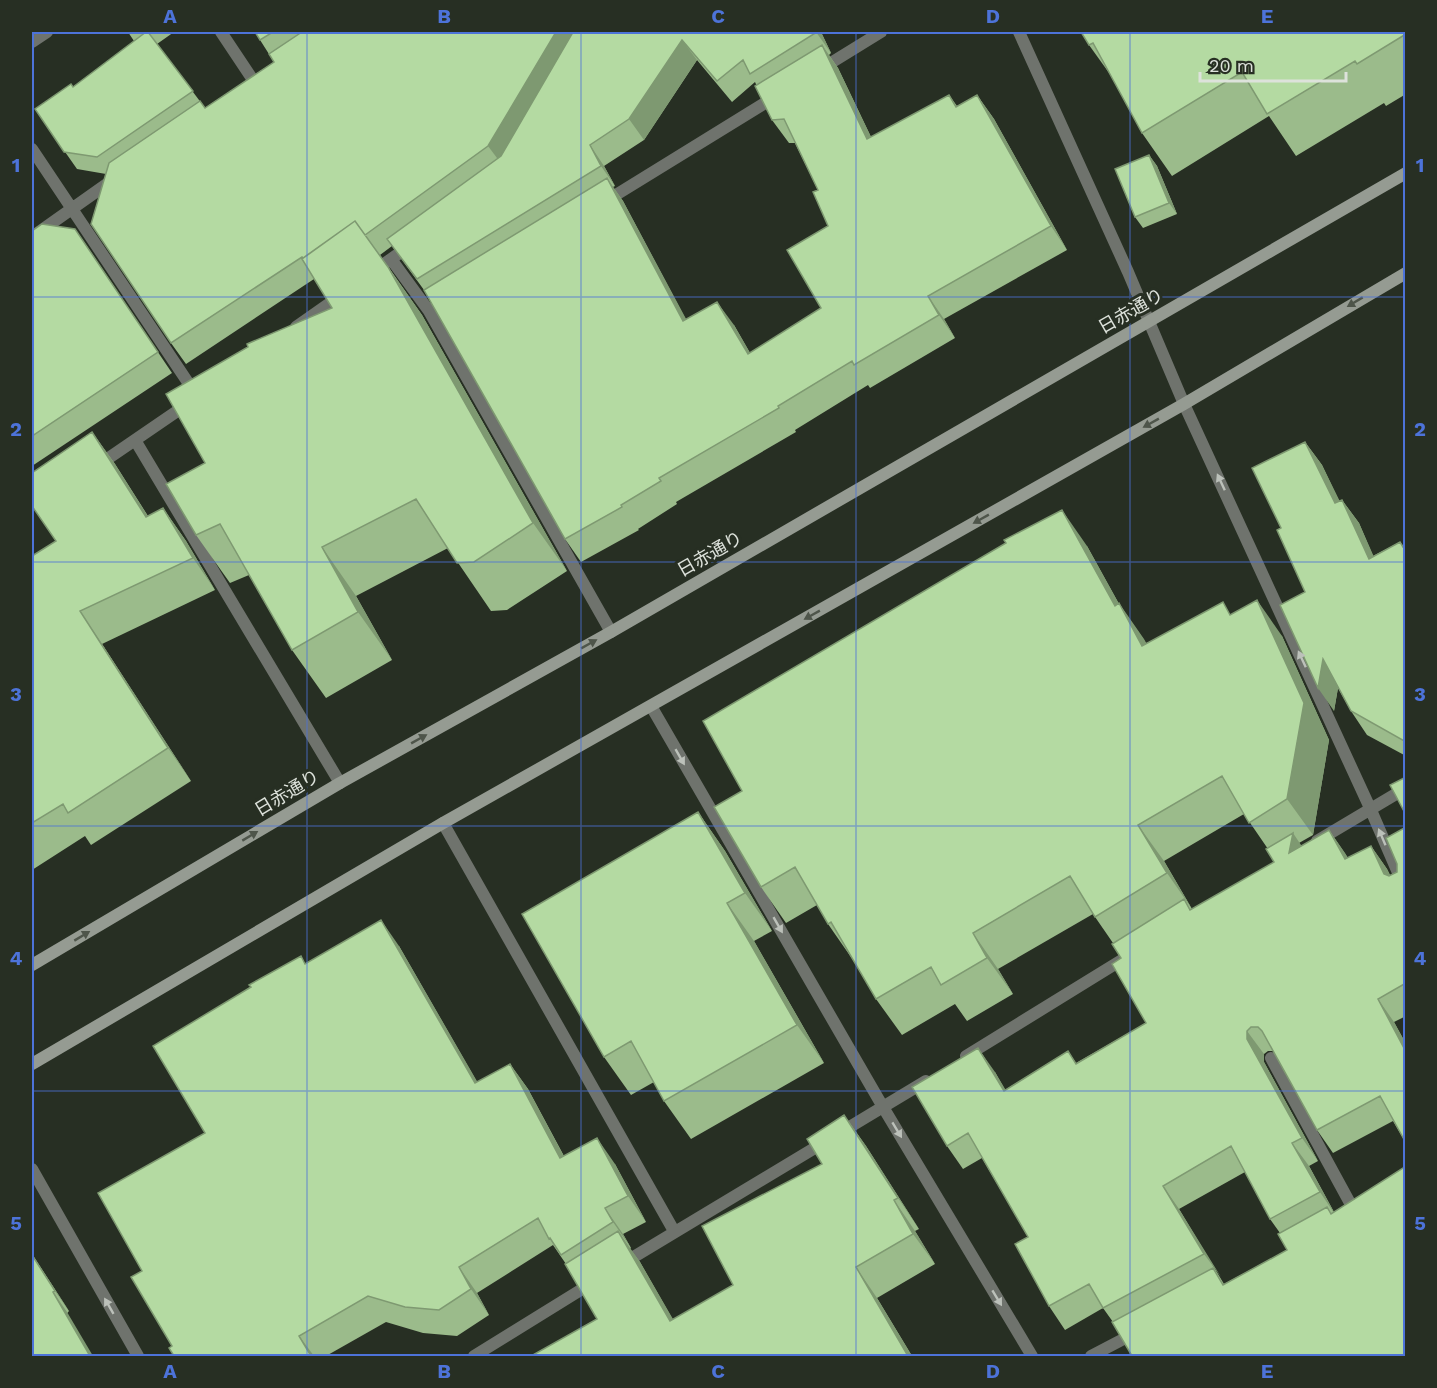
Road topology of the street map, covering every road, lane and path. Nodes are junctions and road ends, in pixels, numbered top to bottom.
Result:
1 (47, 32) edge
2 (221, 32) edge
3 (881, 32) edge
4 (1019, 32) edge
5 (32, 42) edge
6 (810, 75) edge
7 (255, 83) edge
8 (790, 87) edge
9 (32, 149) edge
10 (129, 169) edge
11 (1406, 173) edge
12 (600, 205) edge
13 (71, 208) junction
14 (32, 237) edge
15 (418, 239) edge
16 (391, 259) junction
17 (1406, 273) edge
18 (459, 292) edge
19 (429, 311) junction
20 (1149, 321) junction
21 (285, 335) edge
22 (1184, 404) junction
23 (135, 440) junction
24 (88, 472) edge
25 (611, 632) junction
26 (651, 706) junction
27 (340, 783) junction
28 (1406, 788) edge
29 (1370, 808) junction
30 (443, 824) junction
31 (1309, 846) edge
32 (1406, 891) edge
33 (1137, 951) edge
34 (32, 965) edge
35 (1271, 1058) edge
36 (954, 1063) edge
37 (32, 1064) edge
38 (933, 1076) edge
39 (883, 1107) junction
40 (32, 1169) edge
41 (1347, 1219) edge
42 (674, 1231) junction
43 (1142, 1329) edge
44 (488, 1353) edge
45 (138, 1356) edge
46 (474, 1356) edge
47 (1032, 1356) edge
48 (1091, 1356) edge

1 - 5 street
2 - 7 street
3 - 6 street
4 - 20 street
8 - 12 street
9 - 13 street
10 - 13 street
11 - 20 main road, 日赤通り
13 - 14 street
13 - 23 street
15 - 16 street
16 - 19 street
16 - 21 street
17 -> 22 main road
18 - 19 street
19 - 25 street
20 - 22 street
20 - 25 main road, 日赤通り
22 -> 26 main road
29 -> 22 street
23 - 24 street
23 - 27 street
27 -> 25 main road, 日赤通り
26 - 30 main road
26 -> 39 street
34 -> 27 main road, 日赤通り
28 - 29 street
29 - 31 street
32 -> 29 street
30 - 37 main road
30 - 42 street
33 - 36 street
35 - 41 street
38 - 39 street
39 - 42 street
39 -> 47 street
45 -> 40 street
42 - 44 street
43 - 48 street
44 - 46 street

